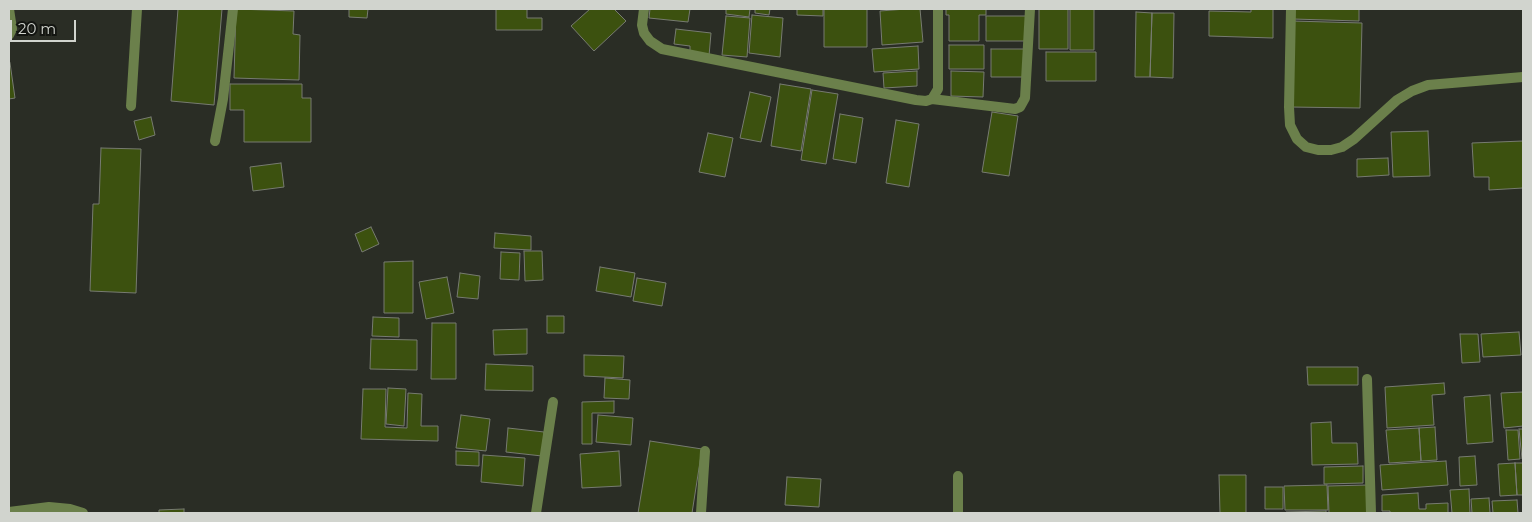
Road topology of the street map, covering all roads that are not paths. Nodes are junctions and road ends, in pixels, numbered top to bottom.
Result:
1 (9, 9) edge
2 (137, 9) edge
3 (233, 9) edge
4 (644, 9) edge
5 (938, 9) edge
6 (1030, 9) edge
7 (1291, 9) edge
8 (9, 35) edge
9 (1523, 77) edge
10 (932, 99) junction
11 (131, 106) dead end
12 (215, 141) dead end
13 (1367, 379) dead end
14 (553, 402) dead end
15 (705, 451) dead end
16 (958, 476) dead end
17 (9, 512) edge
18 (83, 513) edge
19 (536, 513) edge
20 (702, 513) edge
21 (958, 513) edge
22 (1371, 513) edge

1 - 8 street
2 - 11 street
3 - 12 street
4 - 10 street
5 - 10 street
6 - 10 street
7 - 9 street
13 - 22 street
14 - 19 street
15 - 20 street
16 - 21 street
17 - 18 street

